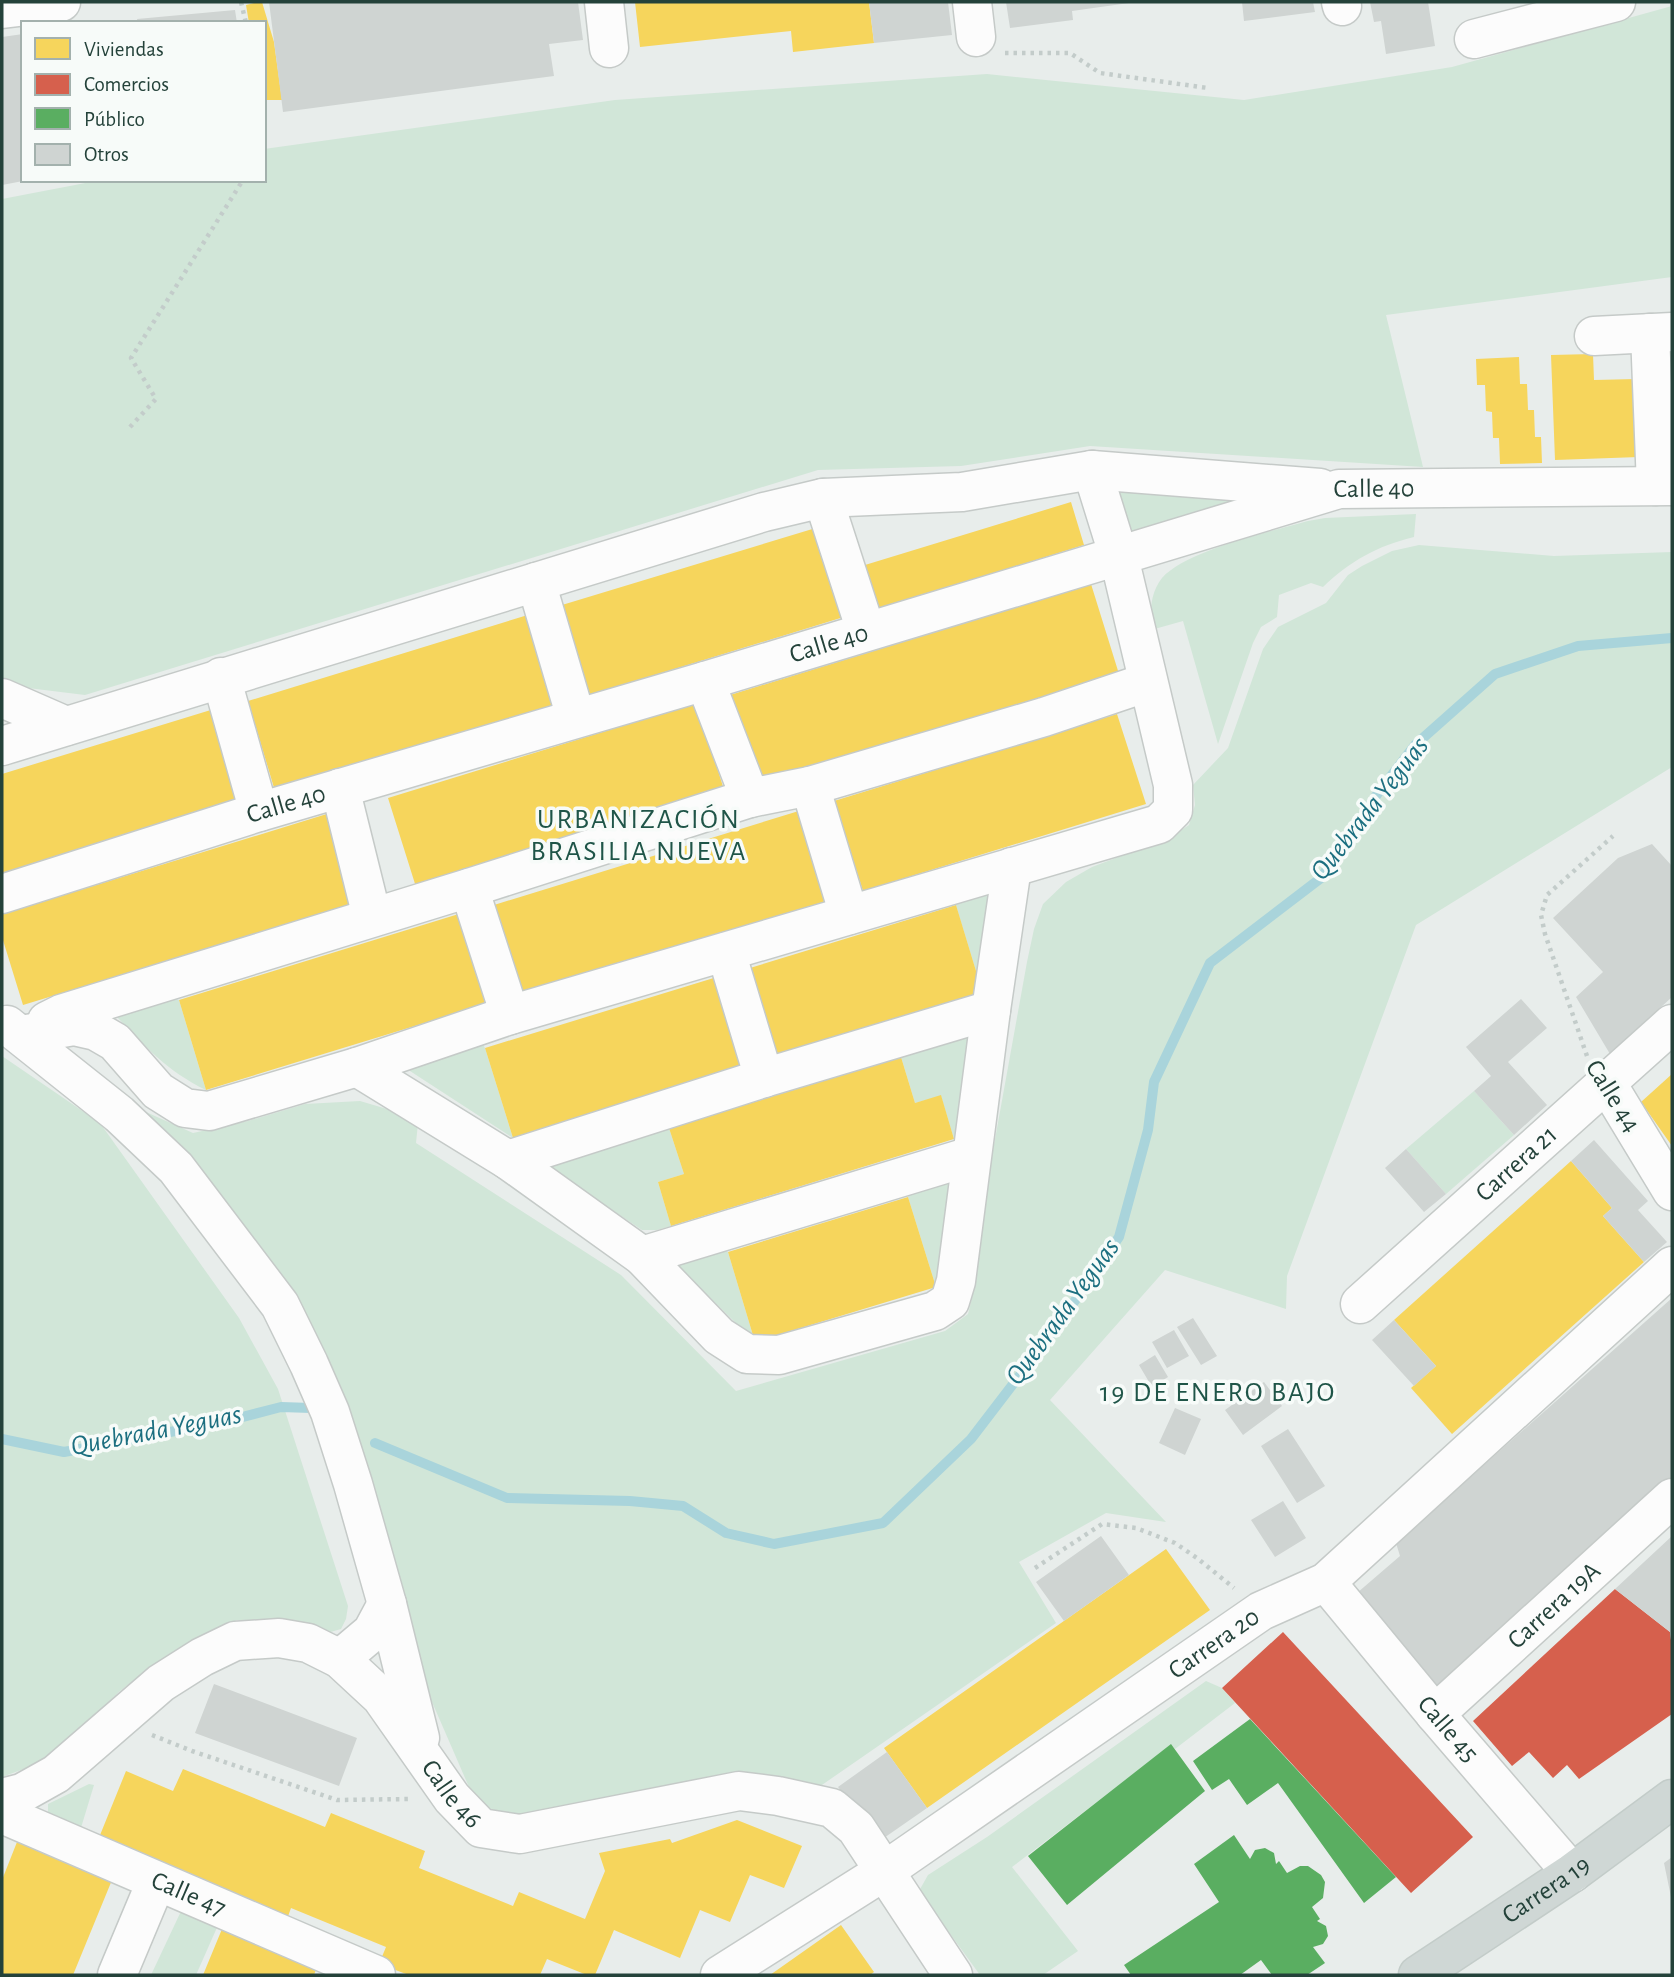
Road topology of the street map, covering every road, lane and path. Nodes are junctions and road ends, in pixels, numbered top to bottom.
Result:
1 (61, 2) edge
2 (242, 2) edge
3 (604, 2) edge
4 (1615, 2) edge
5 (2, 9) edge
6 (974, 19) edge
7 (246, 21) edge
8 (1474, 39) dead end
9 (609, 48) dead end
10 (1208, 88) dead end
11 (242, 182) edge
12 (1661, 332) edge
13 (1594, 336) dead end
14 (131, 427) dead end
15 (1092, 470) junction
16 (1664, 486) edge
17 (1339, 489) junction
18 (823, 498) junction
19 (1118, 557) junction
20 (536, 582) junction
21 (866, 631) junction
22 (221, 677) junction
23 (705, 681) junction
24 (1148, 682) junction
25 (2, 698) edge
26 (576, 718) junction
27 (66, 726) junction
28 (2, 746) edge
29 (810, 786) junction
30 (340, 788) junction
31 (750, 798) junction
32 (260, 812) junction
33 (1613, 836) dead end
34 (1012, 867) junction
35 (469, 888) junction
36 (2, 894) edge
37 (849, 915) junction
38 (372, 916) junction
39 (726, 952) junction
40 (990, 1010) junction
41 (510, 1015) junction
42 (1672, 1024) edge
43 (11, 1026) edge
44 (357, 1067) junction
45 (764, 1078) junction
46 (1606, 1082) junction
47 (971, 1156) junction
48 (509, 1160) junction
49 (1672, 1191) edge
50 (642, 1256) junction
51 (1672, 1266) edge
52 (1360, 1304) dead end
53 (1672, 1498) edge
54 (1035, 1568) dead end
55 (1326, 1582) junction
56 (387, 1604) junction
57 (1261, 1611) junction
58 (340, 1659) junction
59 (1435, 1714) junction
60 (119, 1721) junction
61 (427, 1763) junction
62 (2, 1798) edge
63 (452, 1798) junction
64 (1672, 1800) edge
65 (2, 1814) edge
66 (883, 1872) junction
67 (1572, 1872) junction
68 (156, 1882) junction
69 (117, 1975) edge
70 (376, 1975) edge
71 (720, 1975) edge
72 (953, 1975) edge
73 (1418, 1975) edge

1 - 5 street
2 - 7 path
3 - 9 street
4 - 8 street
6 - 10 path
11 - 14 path
12 - 13 street
12 - 16 street
15 - 17 street
15 - 18 street
15 - 19 street
16 - 17 street, Calle 40
17 - 19 street, Calle 40
18 - 20 street
18 - 21 street
19 - 21 street, Calle 40
19 - 24 street
20 - 22 street
20 - 26 street
21 - 23 street, Calle 40
22 - 27 street
22 - 32 street
23 - 26 street, Calle 40
23 - 31 street
24 - 29 street
24 - 34 street
25 - 27 street
26 - 30 street, Calle 40
27 - 28 street
29 - 31 street
29 - 37 street
30 - 32 street, Calle 40
30 - 38 street
31 - 35 street
32 - 36 street, Calle 40
33 - 46 path, Calle 44
34 - 37 street
34 - 40 street
35 - 38 street
35 - 41 street
37 - 39 street
38 - 43 street
39 - 41 street
39 - 45 street
40 - 45 street
40 - 47 street
41 - 44 street
42 - 46 street, Carrera 21
43 - 44 street
43 - 56 street
44 - 48 street
45 - 48 street
46 - 49 street, Calle 44
46 - 52 street, Carrera 21
47 - 50 street
47 - 50 street
48 - 50 street
51 - 55 street, Carrera 20
53 - 59 street, Carrera 19A
54 - 57 path
55 - 57 street, Carrera 20
55 - 59 street, Calle 45
56 - 58 street
56 - 61 street
57 - 66 street, Carrera 20
58 - 60 street, Calle 46
58 - 61 street, Calle 46
59 - 67 street, Calle 45
60 - 62 street, Calle 46
60 - 63 path
61 - 63 street, Calle 46
63 - 66 street, Calle 46
64 - 67 main road, Carrera 19
65 - 68 street, Calle 47
66 - 71 street, Carrera 20
66 - 72 street, Calle 46
67 - 73 main road, Carrera 19
68 - 69 street
68 - 70 street, Calle 47

